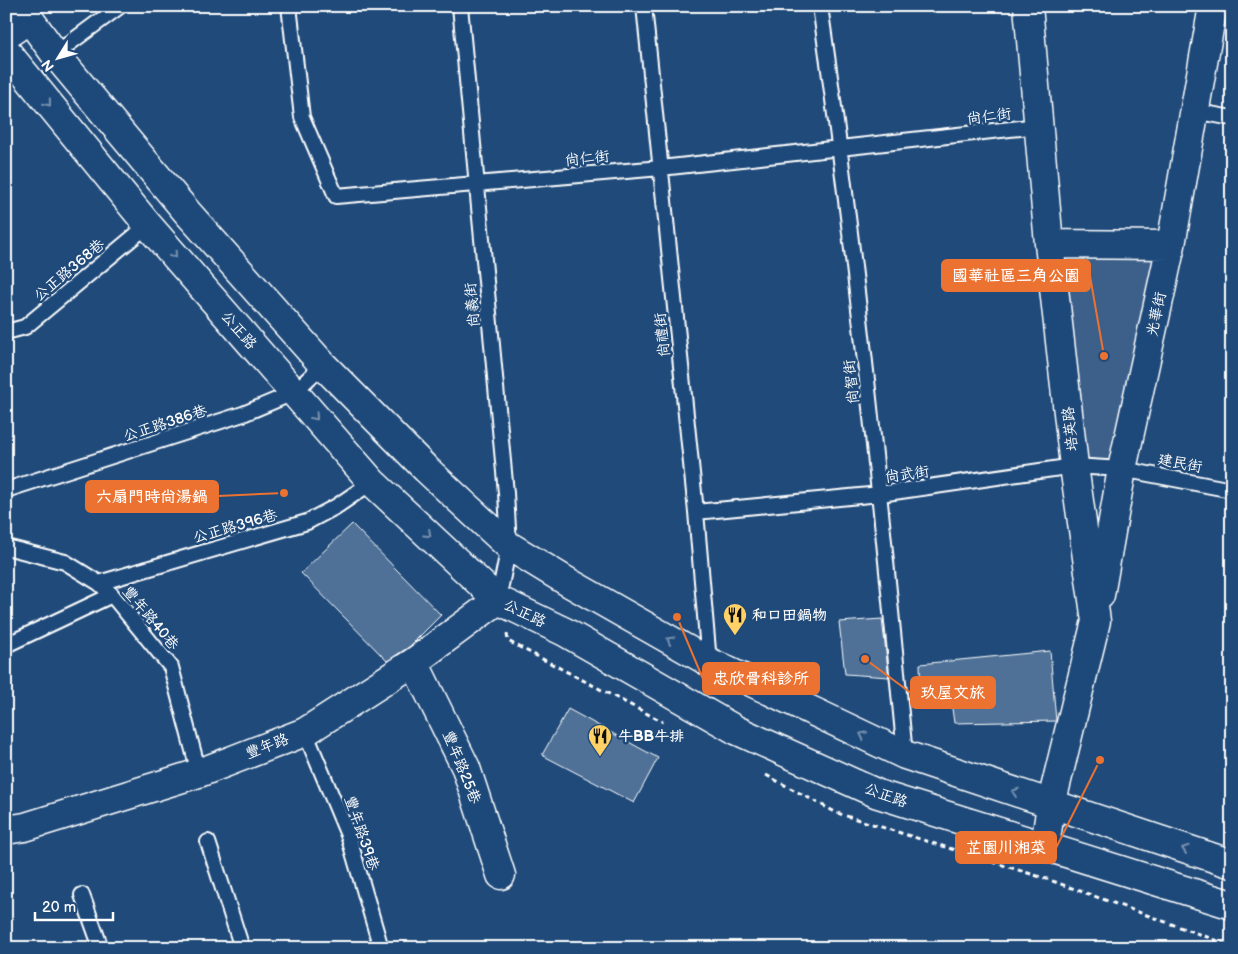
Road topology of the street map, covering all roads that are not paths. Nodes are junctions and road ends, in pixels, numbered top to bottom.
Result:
1 (120, 6) edge
2 (289, 6) edge
3 (460, 6) edge
4 (644, 6) edge
5 (820, 6) edge
6 (1028, 6) edge
7 (1213, 6) edge
8 (25, 13) edge
9 (6, 35) edge
10 (6, 52) edge
11 (55, 54) junction
12 (1194, 110) junction
13 (1232, 118) edge
14 (1038, 126) junction
15 (841, 149) junction
16 (661, 168) junction
17 (478, 186) junction
18 (148, 225) junction
19 (1049, 244) junction
20 (1171, 245) junction
21 (8, 330) edge
22 (323, 365) junction
23 (293, 393) junction
24 (1074, 466) junction
25 (1122, 469) junction
26 (372, 482) junction
27 (6, 490) edge
28 (1232, 490) edge
29 (880, 494) junction
30 (696, 512) junction
31 (509, 546) junction
32 (6, 547) edge
33 (99, 583) junction
34 (112, 595) junction
35 (498, 600) junction
36 (1096, 621) junction
37 (6, 645) edge
38 (414, 662) junction
39 (709, 662) junction
40 (305, 732) junction
41 (905, 755) junction
42 (199, 773) junction
43 (1051, 805) junction
44 (6, 830) edge
45 (208, 842) dead end
46 (1045, 846) junction
47 (1232, 864) edge
48 (501, 875) dead end
49 (82, 895) dead end
50 (1232, 905) edge
51 (101, 948) edge
52 (242, 948) edge
53 (381, 948) edge

1 - 11 lane
2 - 17 lane, 尚仁街
3 - 17 lane, 尚義街
4 - 16 lane, 尚禮街
5 - 15 lane, 尚智街
6 - 14 street, 培英路
7 - 12 street, 光華街
8 - 9 street
8 - 11 street
10 -> 18 street, 公正路
11 - 22 street
12 - 13 lane
12 - 20 street, 光華街
14 - 15 lane, 尚仁街
14 - 19 street, 培英路
15 - 16 lane, 尚仁街
15 - 29 lane, 尚智街
16 - 17 lane, 尚仁街
16 - 30 lane, 尚禮街
17 - 31 lane, 尚義街
18 - 21 lane, 公正路368巷
18 -> 23 street, 公正路
19 - 20 street
19 - 24 street, 培英路
20 - 25 street, 光華街
22 - 23 lane, 公正路386巷
22 - 31 street
23 -> 26 street, 公正路
23 - 27 lane, 公正路386巷
24 - 25 lane, 尚武街
24 - 29 lane, 尚武街
24 - 36 street, 培英路
25 - 28 lane, 建民街
25 - 36 street, 光華街
26 - 33 lane, 公正路396巷
26 -> 35 street, 公正路
29 - 30 lane, 尚武街
29 - 41 lane, 尚智街
30 - 39 lane, 尚禮街
31 - 35 lane, 尚義街
39 -> 31 street
32 - 33 lane, 豐年路40巷
33 - 34 lane, 豐年路40巷
34 - 37 lane
34 - 42 lane, 豐年路40巷
35 - 38 street, 豐年路
35 - 46 street, 公正路
36 - 43 street, 培英路
38 - 40 street, 豐年路
38 - 48 street, 豐年路25巷
41 -> 39 street
40 - 42 street, 豐年路
40 - 53 lane, 豐年路39巷
43 -> 41 street
42 - 44 street, 豐年路
43 - 46 street, 培英路
47 -> 43 street
45 - 52 lane
46 - 50 street, 公正路
49 - 51 lane

